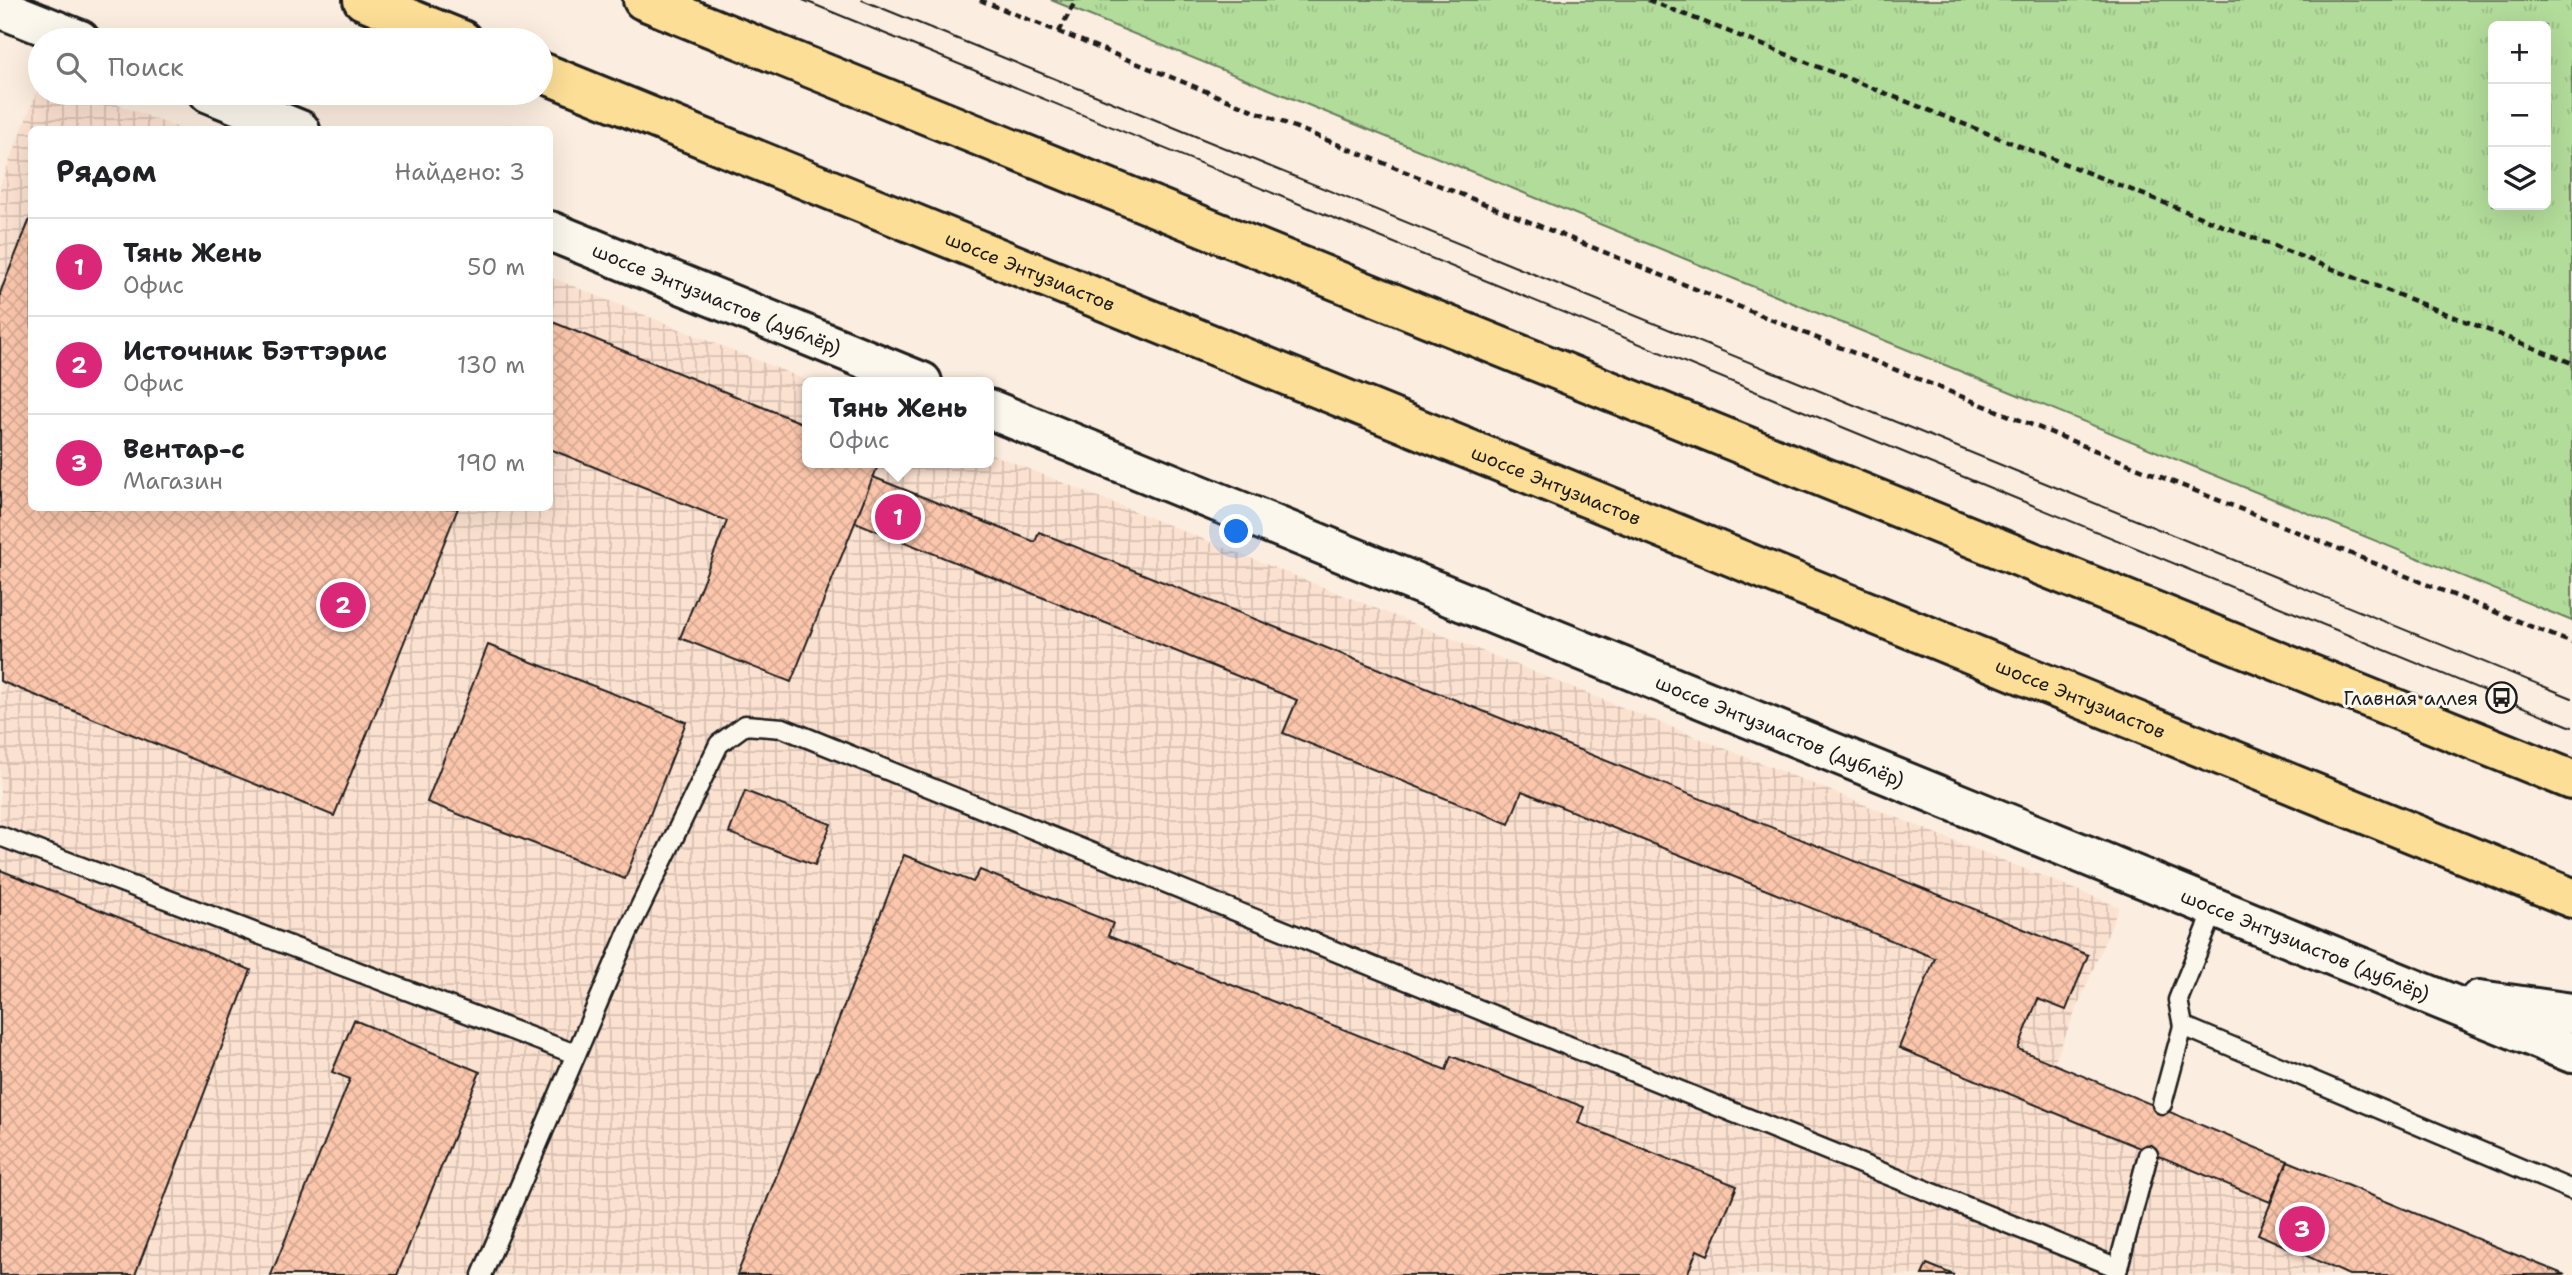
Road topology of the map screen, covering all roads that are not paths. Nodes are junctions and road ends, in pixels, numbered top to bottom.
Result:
1 (363, 0) edge
2 (643, 0) edge
3 (0, 8) edge
4 (50, 28) edge
5 (432, 28) edge
6 (553, 77) edge
7 (239, 105) edge
8 (290, 126) edge
9 (553, 232) edge
10 (910, 377) edge
11 (994, 411) edge
12 (2572, 780) edge
13 (0, 836) edge
14 (2572, 898) edge
15 (2215, 908) junction
16 (2421, 991) junction
17 (2572, 1013) edge
18 (2183, 1026) junction
19 (2572, 1053) edge
20 (575, 1054) junction
21 (2162, 1104) dead end
22 (2148, 1155) dead end
23 (2572, 1190) edge
24 (2117, 1272) edge
25 (482, 1275) edge

1 - 5 main road
2 - 12 main road
3 - 4 main road
6 - 14 main road, шоссе Энтузиастов
7 - 8 main road
9 - 10 main road, шоссе Энтузиастов (дублёр)
11 - 15 main road, шоссе Энтузиастов (дублёр)
13 - 20 lane
15 - 16 main road, шоссе Энтузиастов (дублёр)
15 - 18 lane
16 - 17 main road
16 - 19 main road, шоссе Энтузиастов (дублёр)
18 - 21 lane
18 - 23 lane
20 - 24 lane
20 - 25 lane
22 - 24 lane

